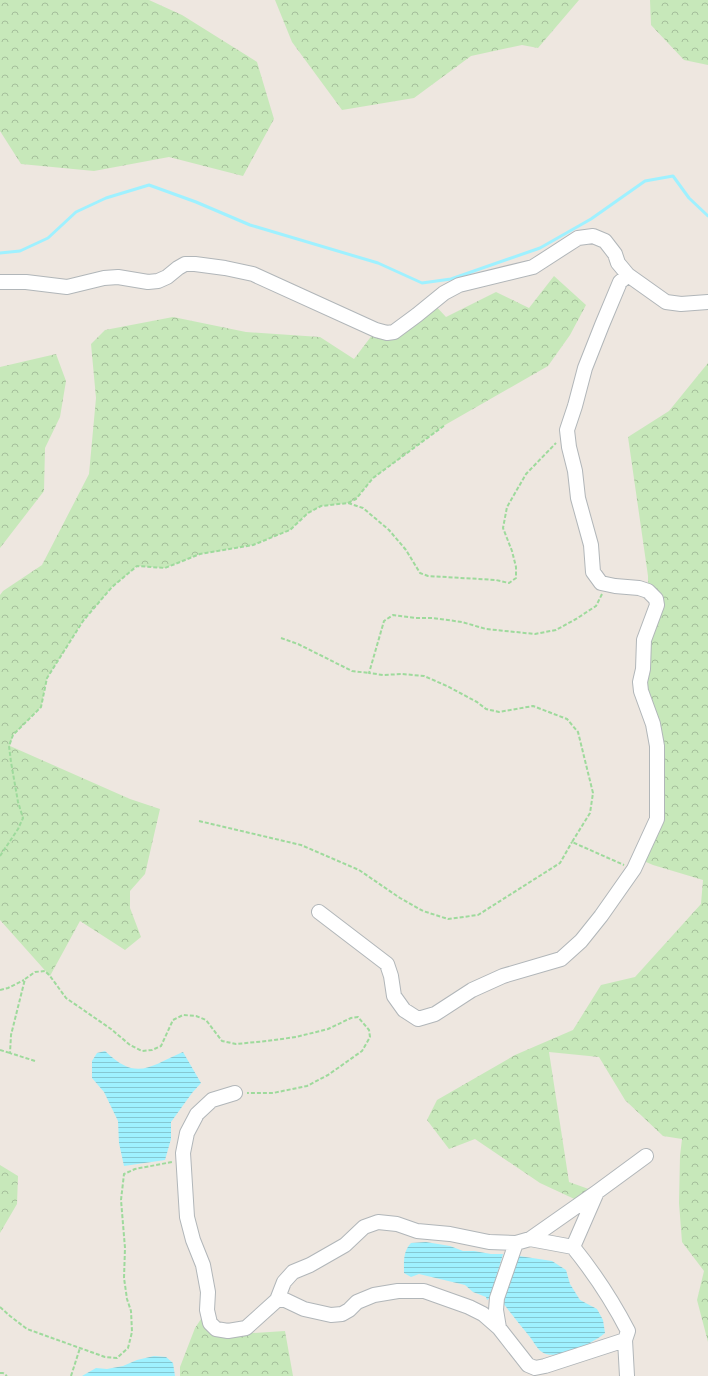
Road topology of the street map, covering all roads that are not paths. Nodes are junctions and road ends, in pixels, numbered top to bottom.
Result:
1 (628, 275) junction
2 (0, 282) edge
3 (708, 302) edge
4 (319, 912) dead end
5 (235, 1093) road end
6 (646, 1156) dead end
7 (597, 1192) junction
8 (530, 1239) junction
9 (516, 1243) junction
10 (574, 1247) junction
11 (277, 1300) junction
12 (499, 1328) junction
13 (625, 1340) junction
14 (627, 1376) edge

1 - 2 street
1 - 3 street
1 - 4 street
5 - 11 street
6 - 7 street
7 - 8 street
7 - 10 street
8 - 9 street
8 - 10 street
9 - 11 street
9 - 12 street
10 - 13 street
11 - 12 street
12 - 13 street
13 - 14 street

